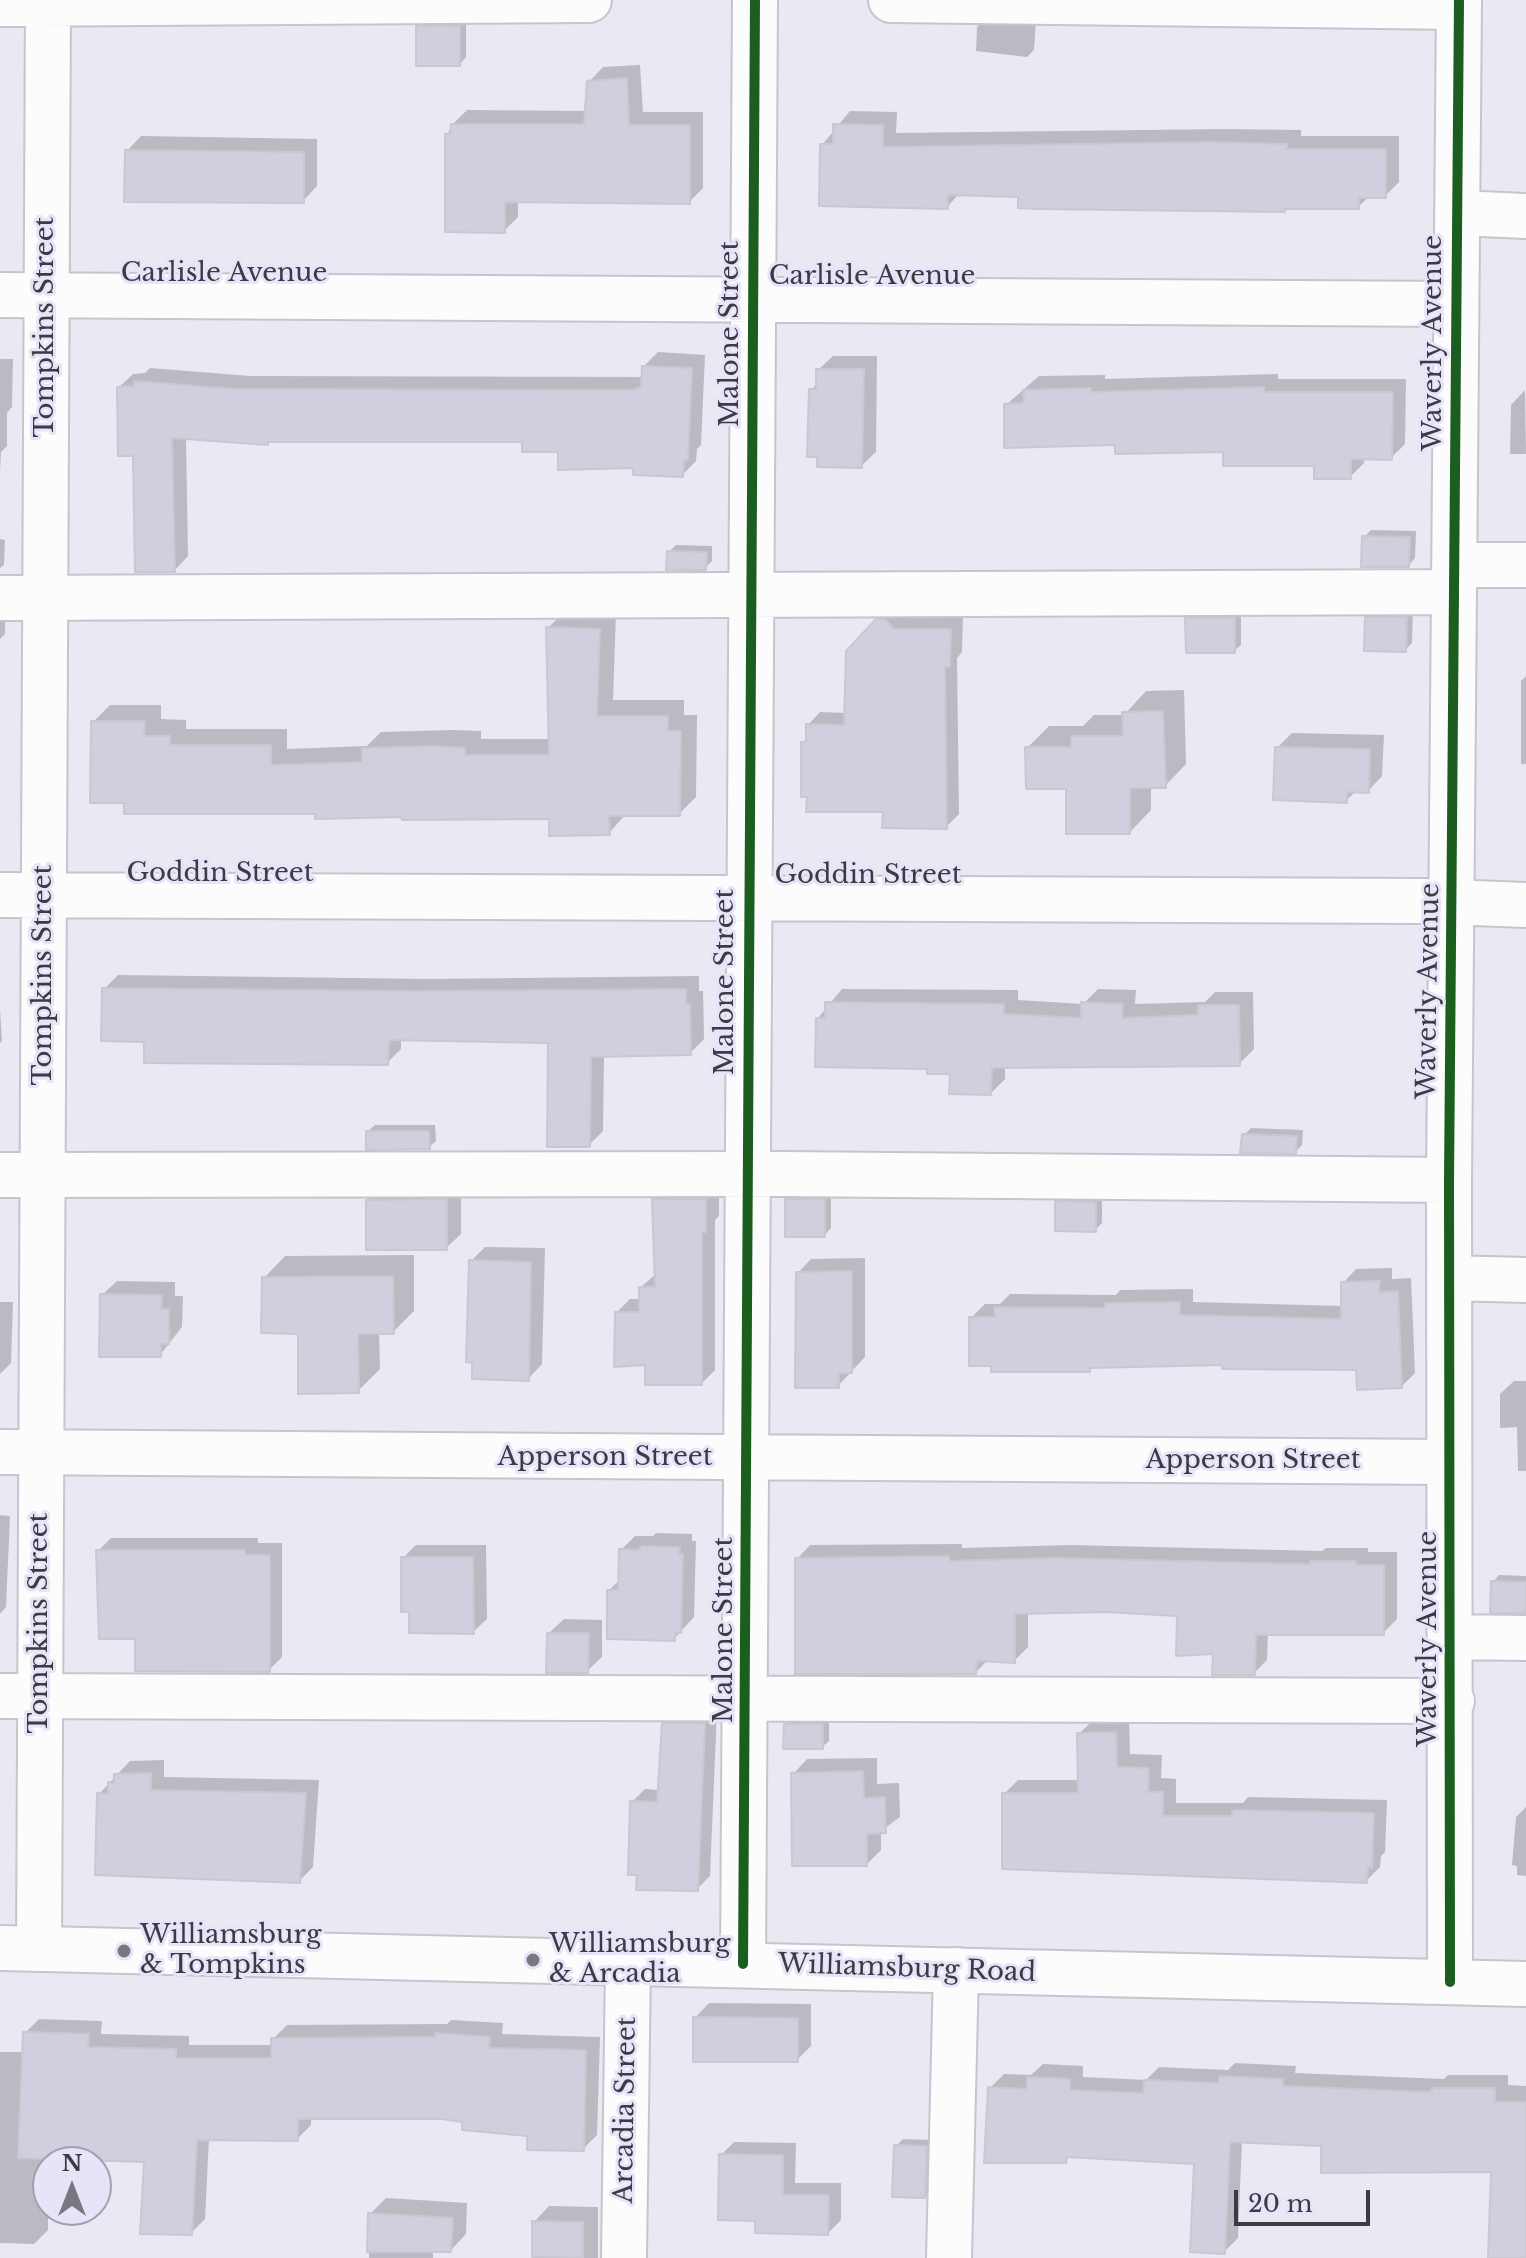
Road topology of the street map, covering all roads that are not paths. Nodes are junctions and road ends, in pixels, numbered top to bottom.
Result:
1 (589, 0) edge
2 (755, 0) edge
3 (891, 0) edge
4 (48, 3) edge
5 (1459, 3) edge
6 (0, 4) edge
7 (1457, 213) junction
8 (1526, 216) edge
9 (0, 295) edge
10 (47, 295) junction
11 (753, 298) junction
12 (1456, 304) junction
13 (1526, 565) edge
14 (1454, 578) junction
15 (751, 596) junction
16 (0, 598) edge
17 (44, 598) junction
18 (0, 895) edge
19 (44, 895) junction
20 (748, 898) junction
21 (1452, 902) junction
22 (1526, 905) edge
23 (747, 1174) junction
24 (0, 1175) edge
25 (43, 1175) junction
26 (1449, 1180) junction
27 (1449, 1278) junction
28 (1526, 1280) edge
29 (21, 1452) edge
30 (748, 1459) junction
31 (1449, 1462) junction
32 (1452, 1637) junction
33 (1526, 1638) edge
34 (19, 1696) edge
35 (747, 1698) junction
36 (1452, 1701) junction
37 (19, 1949) edge
38 (628, 1963) junction
39 (743, 1964) junction
40 (956, 1970) junction
41 (1450, 1982) junction
42 (1526, 1984) edge
43 (624, 2258) edge
44 (949, 2258) edge

1 - 4 street
2 - 11 street, Malone Street
3 - 5 street
4 - 6 street
4 - 10 street, Tompkins Street
5 - 7 street, Waverly Avenue
7 - 8 street
7 - 12 street, Waverly Avenue
9 - 10 street, Carlisle Avenue
10 - 11 street, Carlisle Avenue
10 - 17 street, Tompkins Street
11 - 12 street, Carlisle Avenue
11 - 15 street, Malone Street
12 - 14 street, Waverly Avenue
13 - 14 street
14 - 15 street
14 - 21 street, Waverly Avenue
15 - 17 street
15 - 20 street, Malone Street
16 - 17 street
17 - 19 street, Tompkins Street
18 - 19 street, Goddin Street
19 - 20 street, Goddin Street
19 - 25 street, Tompkins Street
20 - 21 street, Goddin Street
20 - 23 street, Malone Street
21 - 22 street, Goddin Street
21 - 26 street, Waverly Avenue
23 - 25 street
23 - 26 street
23 - 30 street, Malone Street
24 - 25 street
25 - 29 street, Tompkins Street
26 - 27 street, Waverly Avenue
27 - 28 street
27 - 31 street, Waverly Avenue
29 - 30 street, Apperson Street
29 - 34 street, Tompkins Street
30 - 31 street, Apperson Street
30 - 35 street, Malone Street
31 - 32 street, Waverly Avenue
32 - 33 street
32 - 36 street, Waverly Avenue
34 - 35 street
34 - 37 street, Tompkins Street
35 - 36 street
35 - 39 street, Malone Street
36 - 41 street, Waverly Avenue
37 - 38 street, Williamsburg Road
38 - 39 street, Williamsburg Road
38 - 43 street, Arcadia Street
39 - 40 street, Williamsburg Road
40 - 41 street, Williamsburg Road
40 - 44 street
41 - 42 street, Williamsburg Road

